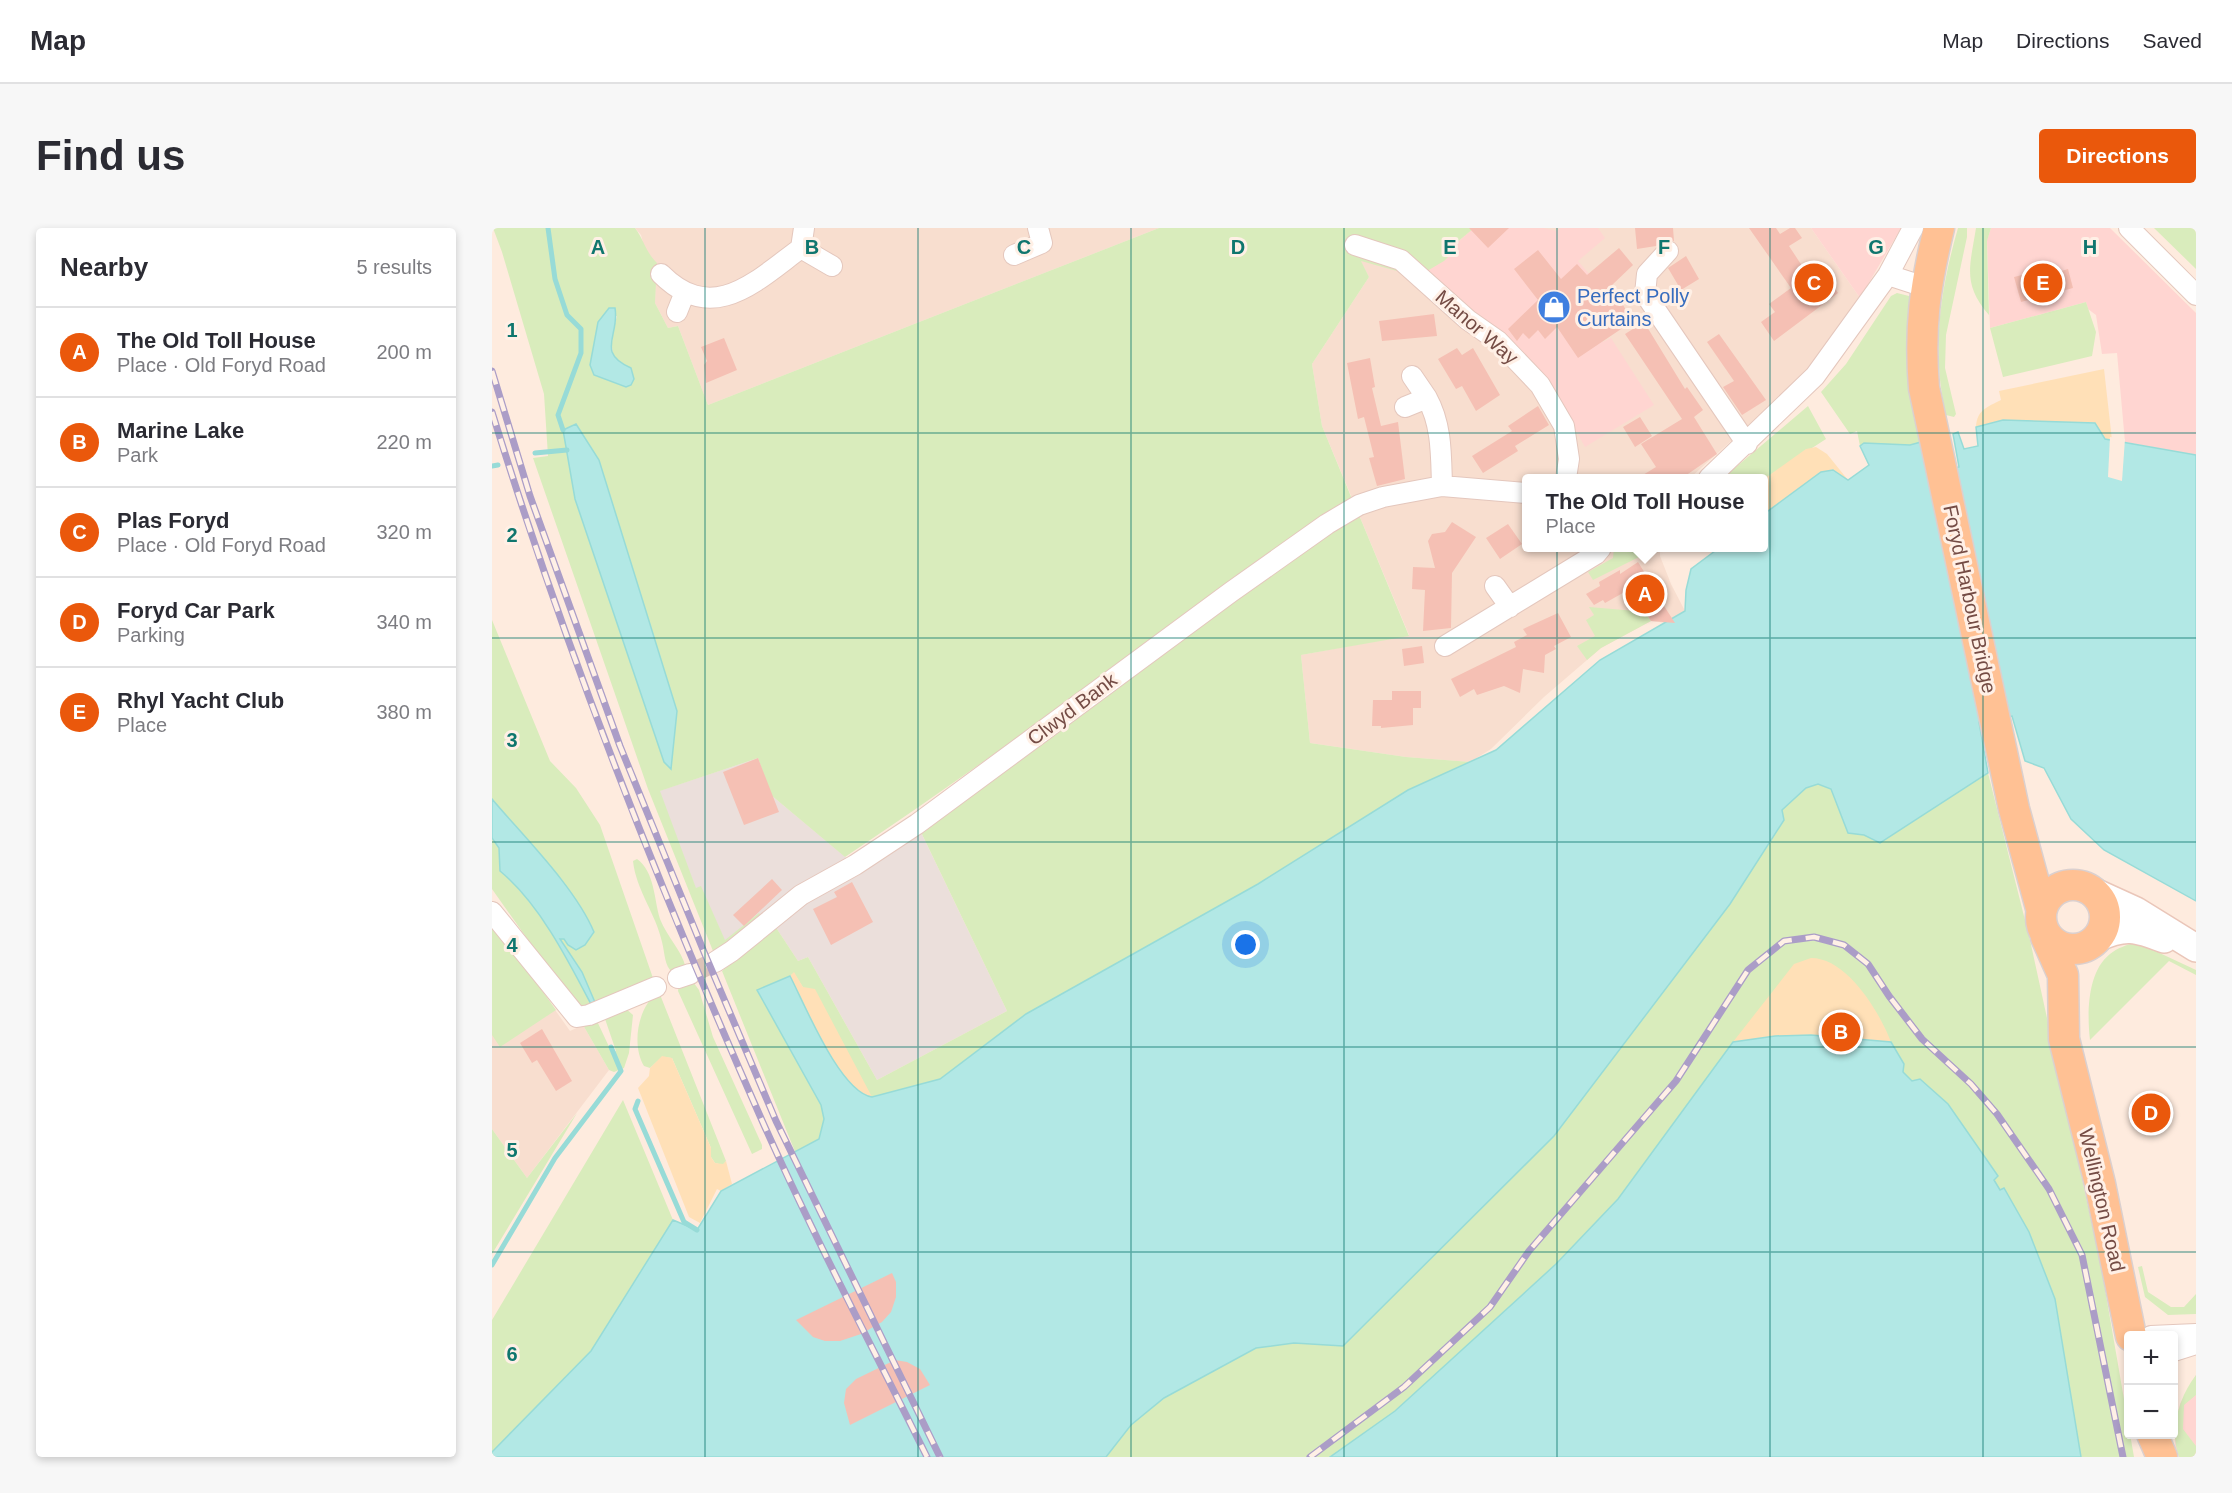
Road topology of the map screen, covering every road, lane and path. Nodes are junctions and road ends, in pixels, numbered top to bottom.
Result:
1 (804, 228) edge
2 (1913, 228) edge
3 (1939, 228) edge
4 (2129, 228) edge
5 (1042, 244) edge
6 (1355, 245) dead end
7 (801, 249) junction
8 (1668, 251) dead end
9 (1014, 255) dead end
10 (832, 266) dead end
11 (661, 274) dead end
12 (1888, 274) junction
13 (1925, 287) junction
14 (685, 292) junction
15 (2196, 295) edge
16 (677, 312) dead end
17 (1412, 376) dead end
18 (1427, 398) junction
19 (1405, 407) dead end
20 (1747, 444) junction
21 (1567, 474) edge
22 (1713, 474) edge
23 (1442, 486) junction
24 (1522, 493) edge
25 (1597, 552) edge
26 (1495, 586) dead end
27 (1510, 607) junction
28 (1445, 646) dead end
29 (2014, 809) junction
30 (2088, 889) junction
31 (492, 912) edge
32 (2044, 922) junction
33 (2096, 939) junction
34 (2196, 949) edge
35 (715, 962) tunnel mouth
36 (656, 987) dead end
37 (2071, 1065) junction
38 (2130, 1331) edge
39 (2178, 1334) edge
40 (2196, 1334) edge
41 (2196, 1344) edge
42 (2178, 1350) edge
43 (2151, 1439) edge
44 (2153, 1439) edge
45 (2152, 1457) edge
46 (2162, 1457) edge

1 - 7 street
2 - 12 street
3 - 13 main road
4 - 15 street
5 - 9 street
6 - 21 street, Manor Way
7 - 10 street
7 - 14 street
8 - 20 street
11 - 14 street
12 - 13 street
12 - 20 street
13 - 29 main road, Foryd Harbour Bridge
14 - 16 street
17 - 18 street
18 - 19 street
18 - 23 street
20 - 22 street
23 - 24 street, Clwyd Bank
23 - 35 street, Clwyd Bank
25 - 27 street
26 - 27 street
27 - 28 street
29 - 30 main road
29 - 32 main road, Wellington Road
30 - 32 main road
30 - 33 main road
30 - 34 main road
31 - 36 street
32 - 33 main road
32 - 37 main road, Wellington Road
33 - 34 main road
33 - 37 main road, Wellington Road
37 - 38 main road, Wellington Road
39 - 40 street
41 - 42 street
43 - 45 main road
44 - 46 main road

